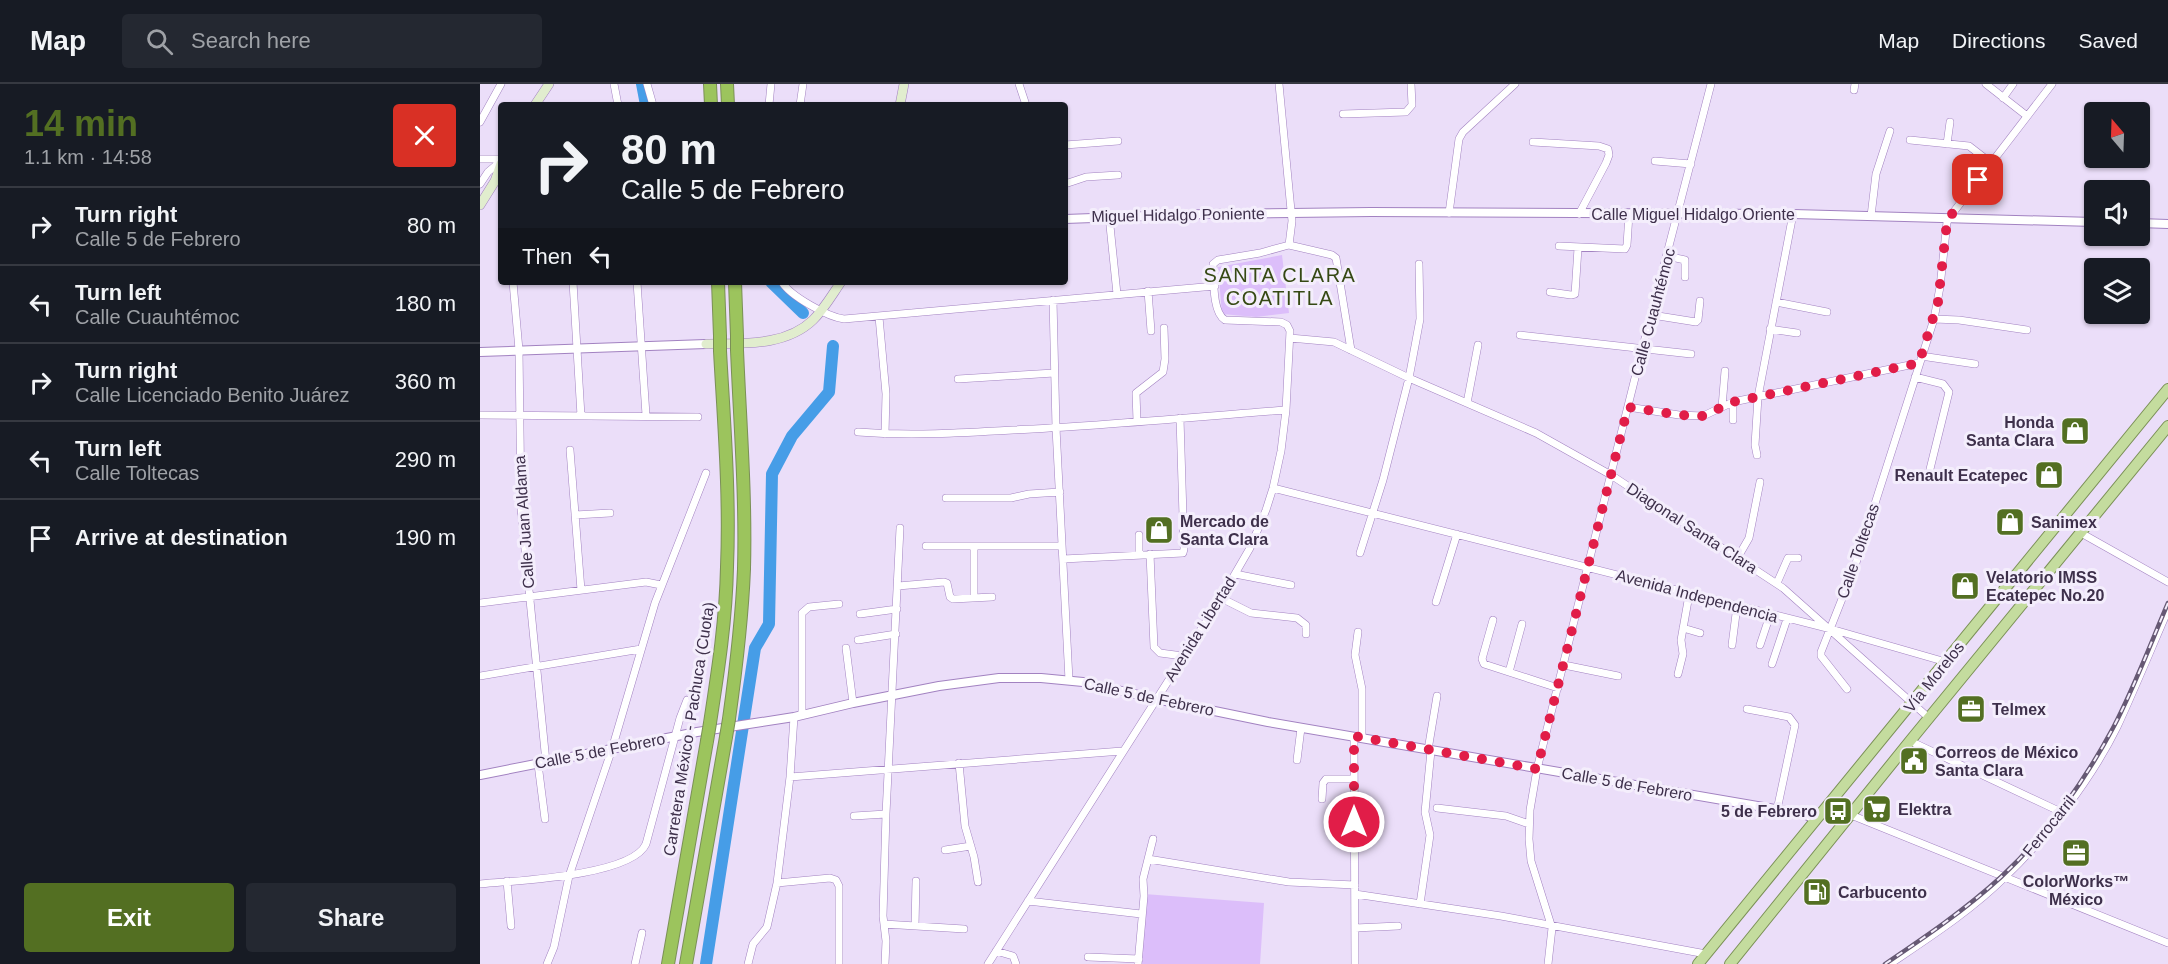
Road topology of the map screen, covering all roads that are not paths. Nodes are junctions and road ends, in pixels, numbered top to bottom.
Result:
1 (501, 84) edge
2 (549, 84) edge
3 (614, 84) edge
4 (647, 84) edge
5 (710, 84) edge
6 (727, 84) edge
7 (771, 84) edge
8 (803, 84) edge
9 (904, 84) edge
10 (1019, 84) edge
11 (1279, 84) edge
12 (1411, 84) edge
13 (1515, 84) edge
14 (1711, 84) edge
15 (1986, 84) edge
16 (2013, 84) edge
17 (2052, 84) edge
18 (2003, 98) junction
19 (537, 102) edge
20 (617, 102) edge
21 (652, 102) edge
22 (711, 102) edge
23 (728, 102) edge
24 (769, 102) edge
25 (800, 102) edge
26 (901, 102) edge
27 (1025, 102) edge
28 (482, 113) edge
29 (1343, 114) dead end
30 (2028, 116) junction
31 (480, 122) edge
32 (1950, 122) dead end
33 (1890, 131) dead end
34 (1910, 140) dead end
35 (1118, 141) dead end
36 (1533, 142) dead end
37 (1947, 144) junction
38 (1068, 145) edge
39 (480, 159) edge
40 (1655, 160) dead end
41 (1991, 163) junction
42 (498, 164) edge
43 (1691, 164) junction
44 (498, 167) edge
45 (498, 173) edge
46 (1118, 175) dead end
47 (1068, 183) edge
48 (480, 184) edge
49 (480, 205) edge
50 (1291, 213) junction
51 (1449, 213) junction
52 (1579, 214) junction
53 (1629, 214) junction
54 (1678, 214) junction
55 (1793, 214) junction
56 (1109, 216) junction
57 (1871, 216) junction
58 (1949, 218) junction
59 (1068, 219) edge
60 (2084, 222) edge
61 (2150, 223) edge
62 (2168, 224) edge
63 (1289, 245) junction
64 (1559, 246) dead end
65 (1578, 248) junction
66 (1667, 256) junction
67 (1419, 264) dead end
68 (1685, 277) dead end
69 (513, 285) edge
70 (573, 285) edge
71 (637, 285) edge
72 (718, 285) edge
73 (735, 285) edge
74 (784, 285) edge
75 (839, 285) edge
76 (1215, 286) junction
77 (1148, 291) junction
78 (1550, 292) dead end
79 (1117, 294) junction
80 (1053, 300) junction
81 (1700, 301) dead end
82 (1776, 302) junction
83 (821, 311) junction
84 (1827, 312) dead end
85 (1652, 315) junction
86 (879, 317) junction
87 (1934, 319) junction
88 (1164, 328) dead end
89 (1770, 329) junction
90 (2026, 330) dead end
91 (1150, 331) dead end
92 (1797, 333) dead end
93 (1520, 335) dead end
94 (1290, 338) junction
95 (706, 344) joint
96 (1478, 345) dead end
97 (640, 346) junction
98 (577, 348) junction
99 (519, 350) junction
100 (1351, 350) junction
101 (1642, 350) junction
102 (480, 351) edge
103 (1691, 354) dead end
104 (1920, 360) junction
105 (1975, 364) dead end
106 (1725, 371) dead end
107 (1054, 373) junction
108 (1914, 377) junction
109 (1409, 378) junction
110 (958, 379) dead end
111 (2168, 389) edge
112 (1758, 397) junction
113 (1733, 402) junction
114 (1467, 403) junction
115 (1628, 407) junction
116 (1722, 407) junction
117 (1286, 410) junction
118 (480, 415) edge
119 (520, 415) junction
120 (646, 415) junction
121 (581, 416) junction
122 (698, 417) dead end
123 (1180, 418) junction
124 (1732, 420) dead end
125 (1137, 421) junction
126 (2168, 426) edge
127 (1056, 428) junction
128 (858, 432) dead end
129 (885, 434) junction
130 (570, 450) dead end
131 (1757, 455) dead end
132 (1930, 470) dead end
133 (706, 473) dead end
134 (1611, 475) junction
135 (1760, 482) dead end
136 (1273, 488) junction
137 (1060, 492) junction
138 (946, 498) dead end
139 (610, 513) dead end
140 (1374, 513) junction
141 (575, 515) junction
142 (900, 528) dead end
143 (2081, 533) junction
144 (1457, 534) junction
145 (1139, 535) dead end
146 (926, 546) dead end
147 (974, 546) junction
148 (1062, 546) junction
149 (1360, 553) dead end
150 (1150, 554) junction
151 (1139, 555) junction
152 (1738, 557) junction
153 (1798, 558) dead end
154 (1063, 559) junction
155 (1588, 567) junction
156 (1235, 574) junction
157 (2168, 582) edge
158 (1777, 583) junction
159 (661, 585) junction
160 (1291, 585) dead end
161 (898, 586) junction
162 (581, 590) junction
163 (1689, 595) junction
164 (529, 596) junction
165 (992, 597) dead end
166 (974, 598) junction
167 (1221, 598) junction
168 (1436, 602) dead end
169 (480, 603) edge
170 (839, 604) dead end
171 (1737, 606) junction
172 (897, 609) junction
173 (2168, 610) edge
174 (860, 614) dead end
175 (1770, 615) junction
176 (1787, 619) junction
177 (1492, 620) dead end
178 (1522, 624) dead end
179 (1683, 628) junction
180 (1831, 629) junction
181 (1358, 632) dead end
182 (1700, 633) dead end
183 (896, 634) junction
184 (1306, 634) dead end
185 (858, 640) dead end
186 (1732, 645) dead end
187 (1760, 645) dead end
188 (846, 648) dead end
189 (641, 649) junction
190 (1183, 656) junction
191 (1946, 662) junction
192 (1772, 664) dead end
193 (1564, 665) junction
194 (536, 667) junction
195 (1509, 672) junction
196 (1678, 674) dead end
197 (480, 676) edge
198 (1618, 676) dead end
199 (1069, 680) junction
200 (1558, 688) junction
201 (1847, 689) dead end
202 (893, 695) junction
203 (1437, 696) dead end
204 (1156, 699) junction
205 (687, 700) dead end
206 (853, 703) junction
207 (1912, 703) junction
208 (1747, 709) dead end
209 (798, 716) junction
210 (1929, 718) junction
211 (733, 722) junction
212 (1302, 728) junction
213 (675, 736) junction
214 (1358, 737) junction
215 (1910, 741) junction
216 (612, 749) junction
217 (1429, 750) junction
218 (1122, 751) junction
219 (1297, 760) dead end
220 (542, 763) junction
221 (959, 763) junction
222 (888, 768) junction
223 (1537, 769) junction
224 (480, 774) edge
225 (790, 777) junction
226 (1354, 779) junction
227 (1322, 799) dead end
228 (1437, 808) dead end
229 (1776, 810) junction
230 (2061, 812) junction
231 (886, 814) junction
232 (1851, 815) junction
233 (854, 816) dead end
234 (545, 819) dead end
235 (1816, 820) junction
236 (1529, 824) junction
237 (1153, 839) dead end
238 (971, 846) junction
239 (945, 849) dead end
240 (1148, 859) junction
241 (569, 876) junction
242 (2005, 878) junction
243 (507, 881) junction
244 (916, 881) dead end
245 (978, 882) dead end
246 (777, 883) junction
247 (480, 884) edge
248 (1355, 885) junction
249 (1355, 894) junction
250 (1028, 901) junction
251 (1419, 904) junction
252 (1142, 914) junction
253 (884, 924) junction
254 (1551, 925) junction
255 (511, 926) dead end
256 (915, 926) junction
257 (1398, 926) dead end
258 (1355, 928) junction
259 (964, 929) dead end
260 (642, 933) dead end
261 (2168, 943) edge
262 (996, 951) junction
263 (1706, 954) junction
264 (1088, 957) dead end
265 (1139, 961) edge
266 (547, 964) edge
267 (635, 964) edge
268 (668, 964) edge
269 (686, 964) edge
270 (748, 964) edge
271 (839, 964) edge
272 (885, 964) edge
273 (988, 964) edge
274 (1016, 964) edge
275 (1355, 964) edge
276 (1548, 964) edge
277 (1698, 964) edge
278 (1730, 964) edge
279 (1890, 964) edge

1 - 28 street
2 - 19 main road
3 - 20 street
4 - 21 street
5 - 22 highway
6 - 23 highway
7 - 24 street
8 - 25 street
9 - 26 main road
10 - 27 street
11 - 50 street
12 - 29 street
13 - 51 street
14 - 43 street, Calle Cuauhtémoc
15 - 18 street
16 - 18 street
17 - 30 street, Calle Toltecas
18 - 30 street
28 - 31 street
30 - 41 street, Calle Toltecas
32 - 37 street
33 - 57 street
34 - 37 street
35 - 38 street
36 - 52 street
37 - 41 street
39 - 42 street
40 - 43 street
41 - 58 street, Calle Toltecas
43 - 54 street, Calle Cuauhtémoc
44 - 48 street
45 - 49 main road
46 - 47 street
50 - 51 street, Calle Miguel Hidalgo Oriente
50 - 56 street, Miguel Hidalgo Poniente
50 - 63 street
51 - 52 street, Calle Miguel Hidalgo Oriente
52 - 53 street, Calle Miguel Hidalgo Oriente
53 - 54 street, Calle Miguel Hidalgo Oriente
53 - 65 street
54 - 55 street, Calle Miguel Hidalgo Oriente
54 - 66 street, Calle Cuauhtémoc
55 - 57 street, Calle Miguel Hidalgo Oriente
55 - 82 street
56 - 59 street, Miguel Hidalgo Poniente
56 - 79 street
57 - 58 street, Calle Miguel Hidalgo Oriente
58 - 60 street, Calle Miguel Hidalgo Oriente
58 - 87 street, Calle Toltecas
61 - 62 street
63 - 76 street
63 - 100 street
64 - 65 street
65 - 78 street
66 - 68 street
66 - 85 street, Calle Cuauhtémoc
67 - 109 street
69 - 99 street, Calle Juan Aldama
70 - 98 street
71 - 97 street
72 - 268 highway, Carretera México - Pachuca (Cuota), bridge
73 - 211 highway, Carretera México - Pachuca (Cuota), bridge
74 - 83 street
75 - 83 main road
76 - 77 street
76 - 94 street, Avenida Libertad
77 - 79 street
77 - 91 street
79 - 80 street
80 - 86 street
80 - 107 street
81 - 85 street
82 - 84 street
82 - 89 street
83 - 86 street
83 - 95 main road
85 - 101 street, Calle Cuauhtémoc
86 - 129 street
87 - 90 street
87 - 104 street, Calle Toltecas
88 - 125 street
89 - 92 street
89 - 112 street
93 - 101 street
94 - 100 street, Diagonal Santa Clara
94 - 117 street, Avenida Libertad
95 - 97 street
96 - 114 street
97 - 98 street
97 - 120 street
98 - 99 street
98 - 121 street
99 - 102 street
99 - 119 street, Calle Juan Aldama
100 - 109 street, Diagonal Santa Clara
101 - 103 street
101 - 115 street, Calle Cuauhtémoc
104 - 105 street
104 - 108 street, Calle Toltecas
104 - 112 street
106 - 116 street
107 - 110 street
107 - 127 street
108 - 132 street
108 - 180 street, Calle Toltecas
109 - 114 street, Diagonal Santa Clara
109 - 140 street
111 - 191 main road, Vía Morelos
112 - 113 street
112 - 131 street
113 - 116 street
113 - 124 street
114 - 134 street, Diagonal Santa Clara
115 - 116 street
115 - 134 street, Calle Cuauhtémoc
117 - 123 street
117 - 136 street, Avenida Libertad
118 - 119 street
119 - 121 street
119 - 164 street, Calle Juan Aldama
120 - 121 street
120 - 122 street
123 - 125 street
123 - 150 street
125 - 127 street
126 - 143 main road, Vía Morelos
127 - 129 street
127 - 137 street
128 - 129 street
130 - 141 street
133 - 159 street
134 - 152 street, Diagonal Santa Clara
134 - 155 street, Calle Cuauhtémoc
135 - 152 street
136 - 140 street, Avenida Independencia
136 - 156 street, Avenida Libertad
137 - 138 street
137 - 148 street
139 - 141 street
140 - 144 street, Avenida Independencia
140 - 149 street
141 - 162 street
142 - 161 street
143 - 157 street
143 - 210 main road, Vía Morelos
144 - 155 street, Avenida Independencia
144 - 168 street
145 - 151 street
146 - 147 street
147 - 148 street
147 - 166 street
148 - 154 street
150 - 151 street
150 - 190 street
151 - 154 street
152 - 158 street, Diagonal Santa Clara
153 - 158 street
154 - 199 street
155 - 163 street, Avenida Independencia
155 - 193 street, Calle Cuauhtémoc
156 - 160 street
156 - 167 street, Avenida Libertad
158 - 180 street, Diagonal Santa Clara
159 - 162 street
159 - 189 street
161 - 166 street
161 - 172 street
162 - 164 street
163 - 171 street, Avenida Independencia
163 - 179 street
164 - 169 street
164 - 194 street, Calle Juan Aldama
165 - 166 street
167 - 184 street
167 - 190 street, Avenida Libertad
170 - 209 street
171 - 175 street, Avenida Independencia
171 - 186 street
172 - 174 street
172 - 183 street
173 - 230 street, Ferrocarril
175 - 176 street, Avenida Independencia
175 - 187 street
176 - 180 street, Avenida Independencia
176 - 192 street
177 - 195 street
178 - 195 street
179 - 182 street
179 - 196 street
180 - 191 street, Avenida Independencia
180 - 201 street, Calle Toltecas
180 - 207 street, Diagonal Santa Clara
181 - 214 street
183 - 185 street
183 - 202 street
188 - 206 street
189 - 194 street
189 - 216 street
190 - 204 street, Avenida Libertad
191 - 207 main road, Vía Morelos
193 - 198 street
193 - 200 street, Calle Cuauhtémoc
194 - 197 street
194 - 220 street, Calle Juan Aldama
195 - 200 street
199 - 202 street, Calle 5 de Febrero
199 - 204 street, Calle 5 de Febrero
200 - 223 street, Calle Cuauhtémoc
202 - 206 street, Calle 5 de Febrero
202 - 222 street
203 - 217 street
204 - 212 street, Calle 5 de Febrero
204 - 218 street, Avenida Libertad
205 - 213 street
206 - 209 street, Calle 5 de Febrero
207 - 210 street, Diagonal Santa Clara
207 - 235 main road, Vía Morelos
208 - 229 street
209 - 211 street, Calle 5 de Febrero
209 - 225 street
210 - 215 main road, Vía Morelos
211 - 213 street, Calle 5 de Febrero
211 - 269 highway, Carretera México - Pachuca (Cuota), bridge
212 - 214 street, Calle 5 de Febrero
212 - 219 street
213 - 216 street, Calle 5 de Febrero
213 - 241 street
214 - 217 street, Calle 5 de Febrero
214 - 226 street
215 - 230 street
215 - 232 main road, Vía Morelos
216 - 220 street, Calle 5 de Febrero
216 - 241 street
217 - 223 street, Calle 5 de Febrero
217 - 251 street
218 - 221 street
218 - 250 street, Avenida Libertad
220 - 224 street, Calle 5 de Febrero
220 - 234 street, Calle Juan Aldama
221 - 222 street
221 - 238 street
222 - 225 street
222 - 231 street
223 - 229 street, Calle 5 de Febrero
223 - 236 street, Calle Cuauhtémoc
225 - 246 street
226 - 227 street
226 - 248 street
228 - 236 street
229 - 235 street, Calle 5 de Febrero
230 - 242 street, Ferrocarril
231 - 233 street
231 - 253 street
232 - 242 street
232 - 278 main road, Vía Morelos
235 - 263 main road, Vía Morelos
236 - 254 street, Calle Cuauhtémoc
237 - 240 street
238 - 239 street
238 - 245 street
240 - 248 street
240 - 252 street
241 - 243 street
241 - 266 street
242 - 261 street
242 - 279 street, Ferrocarril
243 - 247 street
243 - 255 street
244 - 256 street
246 - 270 street
246 - 271 street
248 - 249 street
249 - 251 street
249 - 258 street
250 - 252 street
250 - 262 street, Avenida Libertad
251 - 254 street
252 - 265 street
253 - 256 street
253 - 272 street
254 - 263 street
254 - 276 street
256 - 259 street
257 - 258 street
258 - 275 street
260 - 267 street
262 - 273 street, Avenida Libertad
262 - 274 street
263 - 277 main road, Vía Morelos
264 - 265 street

